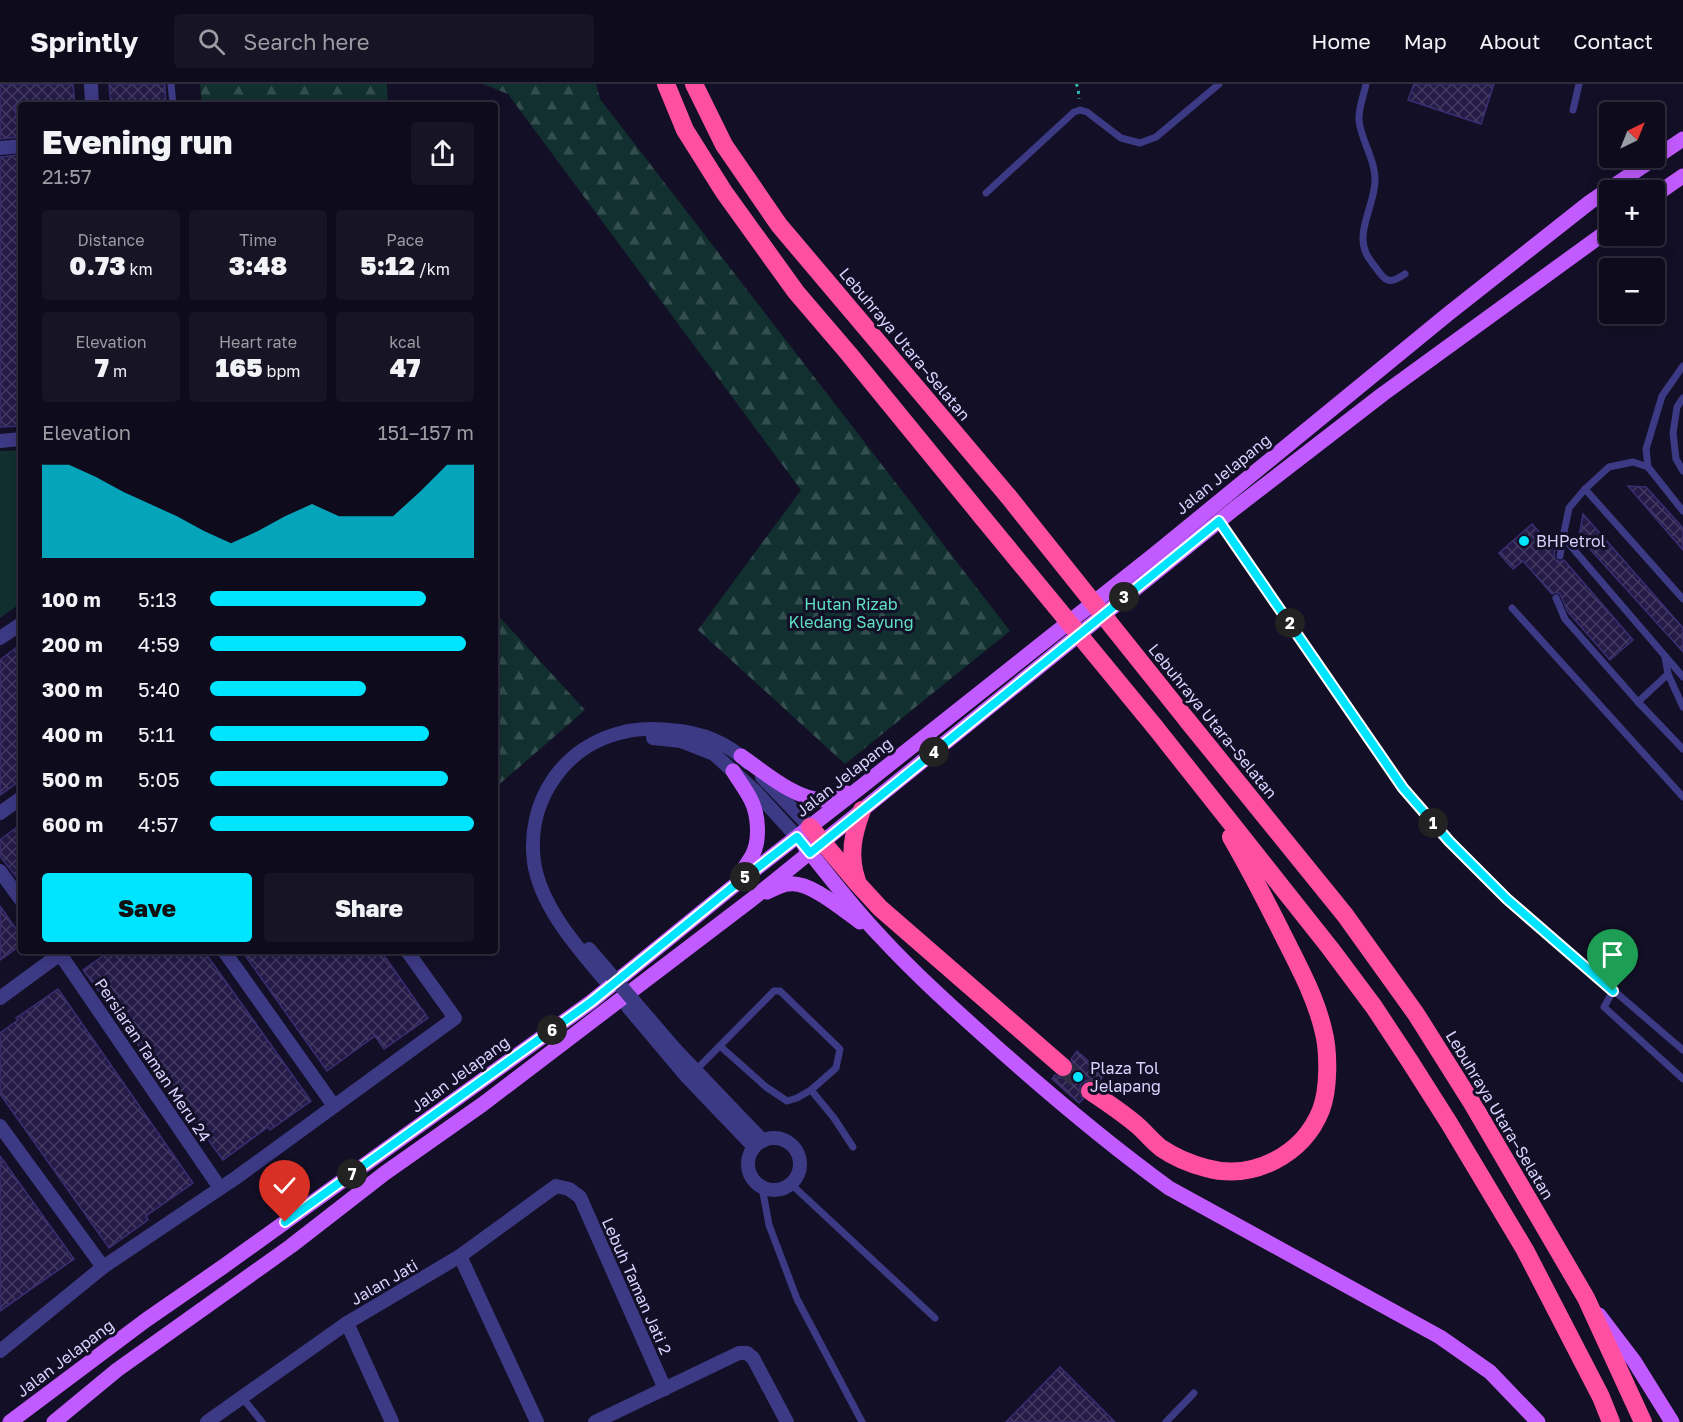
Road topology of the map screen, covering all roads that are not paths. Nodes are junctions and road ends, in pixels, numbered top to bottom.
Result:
1 (91, 84) edge
2 (171, 84) edge
3 (666, 84) edge
4 (694, 84) edge
5 (1219, 84) edge
6 (1366, 84) edge
7 (1579, 84) edge
8 (92, 102) edge
9 (173, 102) edge
10 (1573, 110) dead end
11 (1683, 139) edge
12 (18, 146) edge
13 (0, 148) edge
14 (1683, 176) edge
15 (1665, 188) edge
16 (987, 193) dead end
17 (1599, 237) edge
18 (1405, 274) dead end
19 (1683, 366) edge
20 (1683, 399) edge
21 (18, 439) edge
22 (0, 441) edge
23 (1648, 467) junction
24 (1683, 471) edge
25 (1585, 489) junction
26 (1683, 511) edge
27 (1219, 521) junction
28 (1563, 537) junction
29 (1560, 556) dead end
30 (1556, 598) dead end
31 (1683, 599) edge
32 (1512, 608) dead end
33 (18, 626) edge
34 (0, 638) edge
35 (1664, 655) junction
36 (1668, 674) junction
37 (1683, 676) edge
38 (1638, 702) junction
39 (1683, 707) edge
40 (1683, 749) edge
41 (741, 756) junction
42 (1189, 768) junction
43 (734, 771) junction
44 (861, 788) junction
45 (1683, 797) edge
46 (18, 800) edge
47 (862, 810) junction
48 (0, 813) edge
49 (803, 832) junction
50 (816, 847) junction
51 (0, 871) edge
52 (858, 884) junction
53 (730, 889) junction
54 (18, 896) edge
55 (751, 900) junction
56 (879, 936) junction
57 (58, 954) edge
58 (62, 954) edge
59 (226, 954) edge
60 (409, 954) edge
61 (1613, 991) junction
62 (0, 998) edge
63 (720, 1046) junction
64 (1683, 1050) edge
65 (1063, 1067) tunnel mouth
66 (695, 1071) junction
67 (1683, 1079) edge
68 (811, 1090) junction
69 (1090, 1091) tunnel mouth
70 (334, 1106) junction
71 (0, 1126) edge
72 (759, 1144) junction
73 (853, 1148) dead end
74 (791, 1184) junction
75 (762, 1187) junction
76 (220, 1188) junction
77 (580, 1197) joint
78 (460, 1256) junction
79 (103, 1267) junction
80 (1586, 1298) junction
81 (935, 1318) dead end
82 (347, 1323) junction
83 (0, 1351) edge
84 (665, 1389) junction
85 (1194, 1393) dead end
86 (242, 1396) junction
87 (10, 1422) edge
88 (54, 1422) edge
89 (207, 1422) edge
90 (262, 1422) edge
91 (392, 1422) edge
92 (537, 1422) edge
93 (595, 1422) edge
94 (787, 1422) edge
95 (862, 1422) edge
96 (1166, 1422) edge
97 (1538, 1422) edge
98 (1611, 1422) edge
99 (1643, 1422) edge
100 (1672, 1422) edge

1 - 8 street
2 - 9 lane
3 - 42 highway, bridge
4 - 80 highway, Lebuhraya Utara–Selatan, bridge
5 - 16 lane
6 - 18 lane
7 - 10 lane
11 - 44 main road, Jalan Jelapang
12 - 13 street
14 - 15 main road
17 - 27 main road, Jalan Jelapang
19 - 23 lane
20 - 24 lane
21 - 22 street
23 - 25 lane
23 - 26 lane
25 - 28 lane
25 - 31 lane
27 - 47 main road, Jalan Jelapang
27 - 61 lane
28 - 29 lane
28 - 35 lane
30 - 38 lane
32 - 45 lane
33 - 34 street
35 - 36 lane
35 - 37 lane
36 - 38 lane
36 - 39 lane
38 - 40 lane
41 - 44 main road
41 - 49 street
41 - 72 street
42 - 69 highway
42 - 98 highway
43 - 49 street
43 - 53 main road
43 - 66 street, bridge
44 - 49 main road, Jalan Jelapang
46 - 48 street
47 - 50 main road, Jalan Jelapang
47 - 52 highway
49 - 50 highway
49 - 53 main road, Jalan Jelapang
50 - 52 highway
50 - 55 main road, Jalan Jelapang
50 - 56 main road
51 - 54 street
52 - 65 highway
53 - 87 main road, Jalan Jelapang
55 - 56 main road
55 - 88 main road, Jalan Jelapang
56 - 97 main road
57 - 62 street
58 - 76 street, Persiaran Taman Meru 24
59 - 70 street
60 - 70 street
61 - 64 lane
61 - 67 lane
63 - 66 lane
63 - 68 lane
63 - 68 lane
66 - 72 street
68 - 73 lane
70 - 76 street
71 - 79 street
72 - 74 street
72 - 75 street
74 - 75 street
74 - 81 lane
75 - 95 lane
76 - 79 street
77 - 78 street, Jalan Jati
77 - 84 street, Lebuh Taman Jati 2
78 - 82 street, Jalan Jati
78 - 92 street
79 - 83 street
80 - 99 highway, Lebuhraya Utara–Selatan
80 - 100 main road
82 - 86 street, Jalan Jati
82 - 91 street
84 - 93 street
84 - 94 street
85 - 96 lane
86 - 89 street, Jalan Jati
86 - 90 lane

